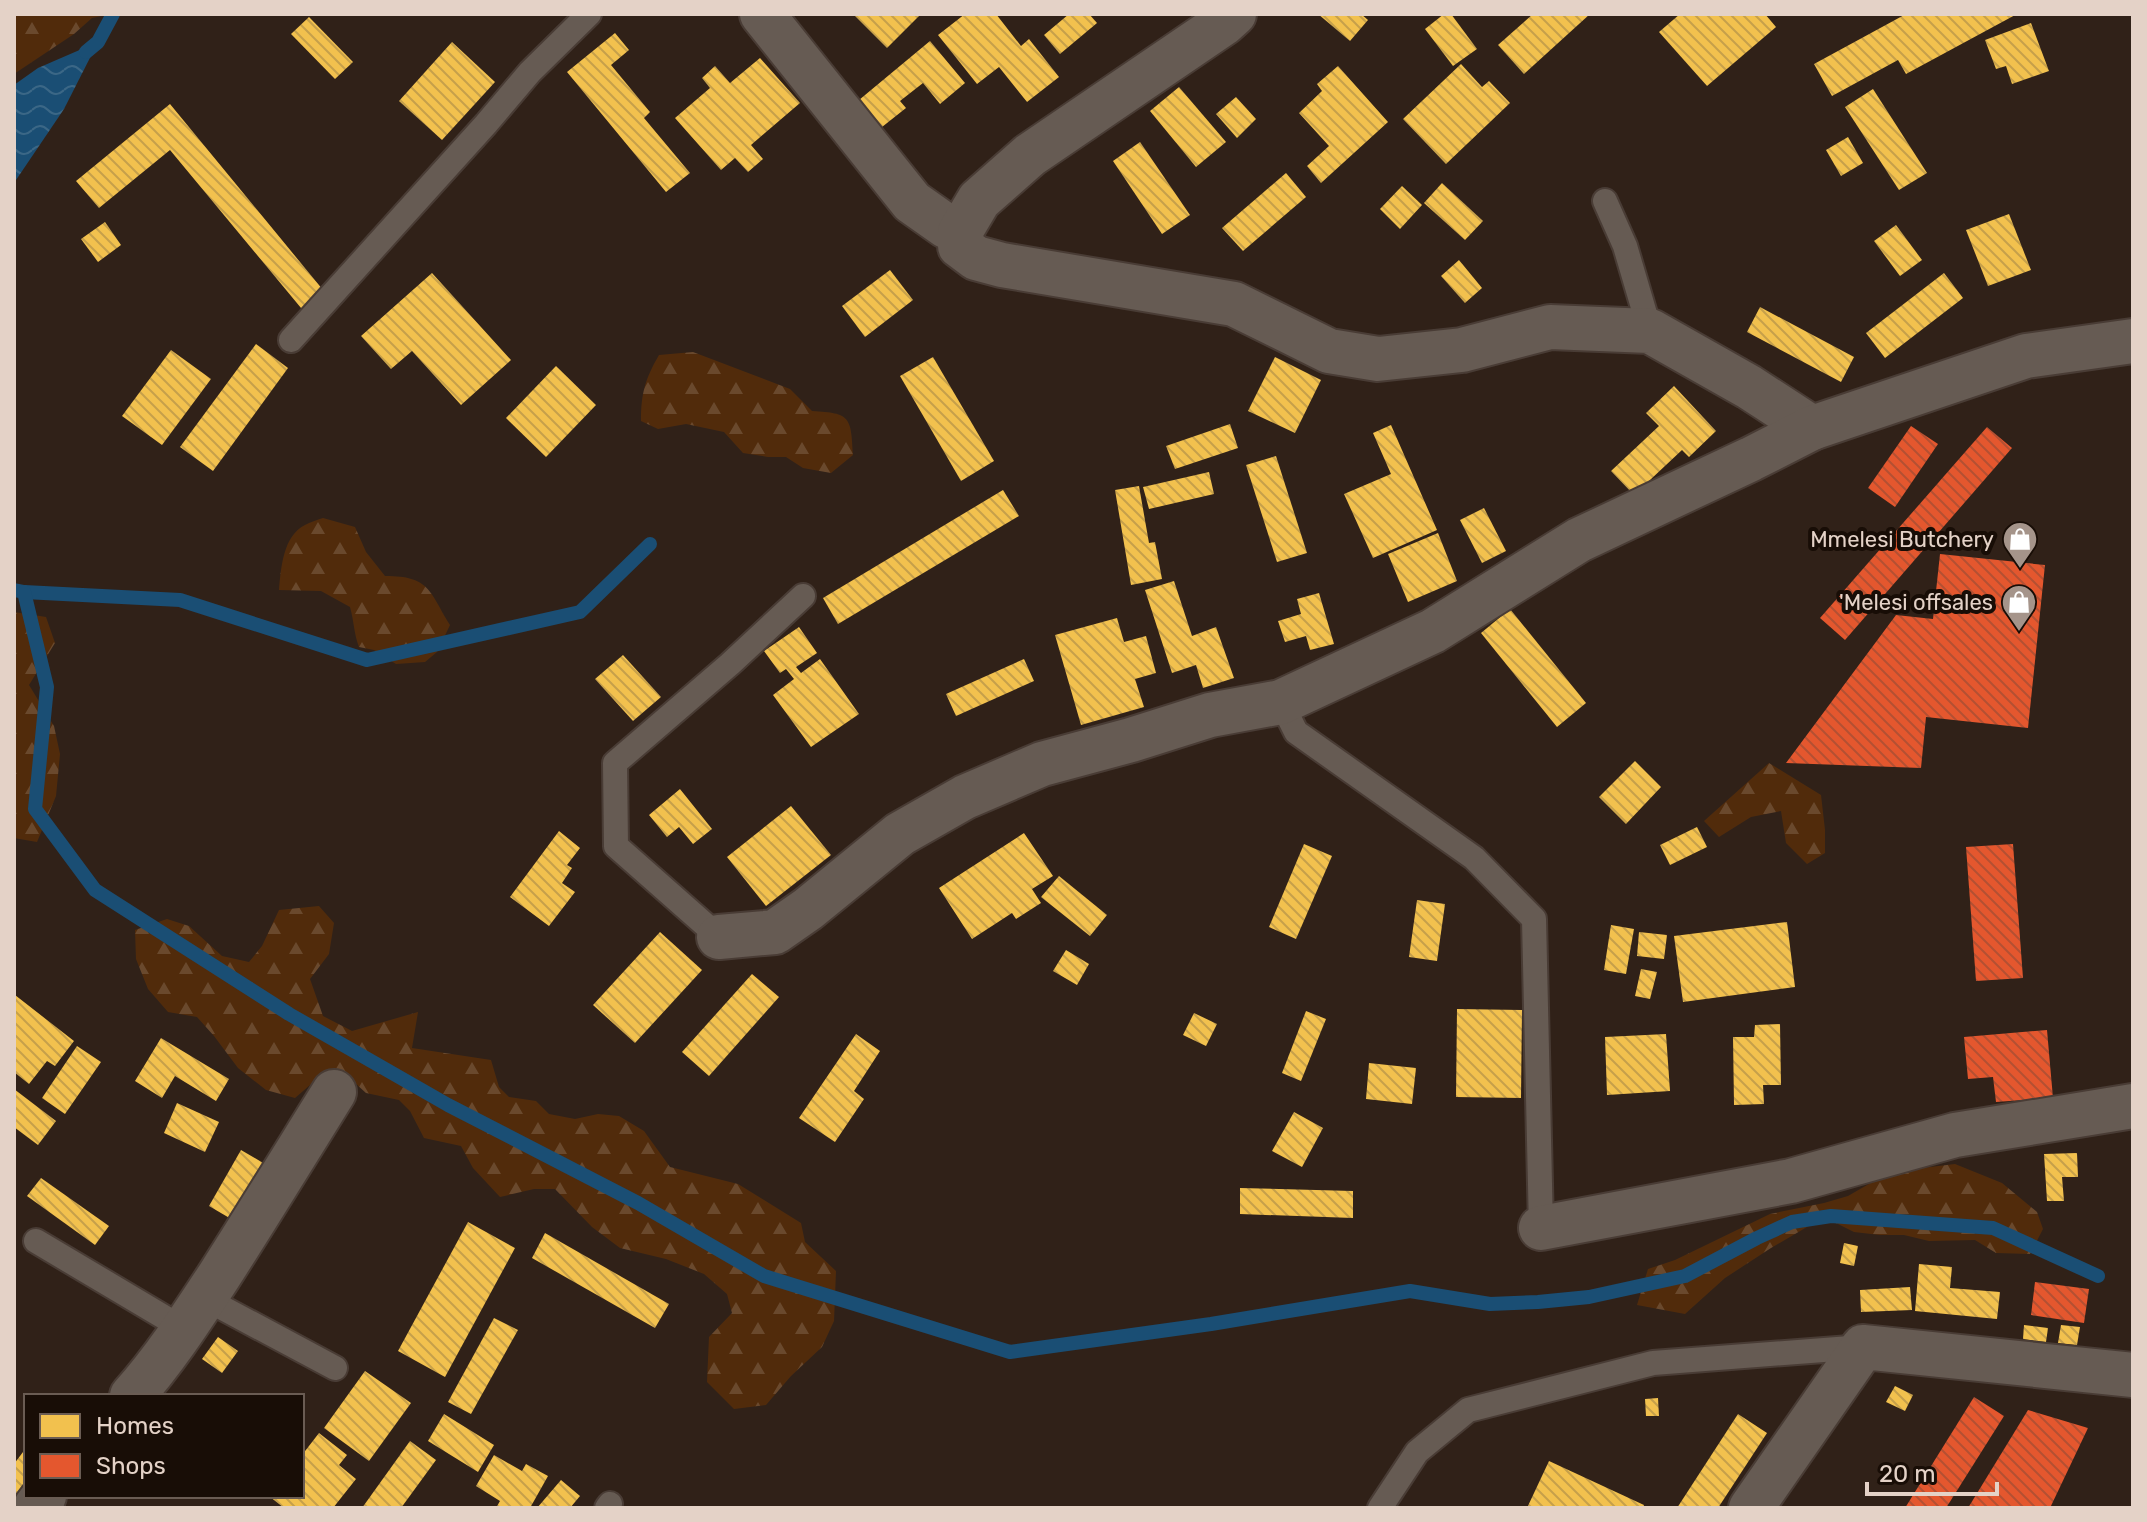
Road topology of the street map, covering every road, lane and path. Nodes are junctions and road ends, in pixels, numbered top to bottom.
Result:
1 (589, 14) edge
2 (762, 14) edge
3 (1234, 14) edge
4 (1605, 201) dead end
5 (960, 232) junction
6 (1650, 331) junction
7 (291, 340) dead end
8 (2133, 341) edge
9 (1812, 428) junction
10 (803, 596) dead end
11 (1281, 702) junction
12 (719, 937) joint
13 (334, 1092) dead end
14 (2133, 1106) edge
15 (1541, 1228) joint
16 (36, 1241) dead end
17 (194, 1314) junction
18 (1863, 1347) junction
19 (335, 1368) dead end
20 (2133, 1375) edge
21 (134, 1394) edge
22 (1380, 1508) edge
23 (1751, 1508) edge

1 - 7 lane
2 - 5 street
3 - 5 street
4 - 6 lane
5 - 6 street
6 - 9 street
8 - 9 street
9 - 11 street
10 - 12 lane
11 - 12 street
11 - 15 lane
13 - 17 street
14 - 15 street
16 - 17 lane
17 - 19 lane
17 - 21 street
18 - 20 street
18 - 22 lane
18 - 23 street

